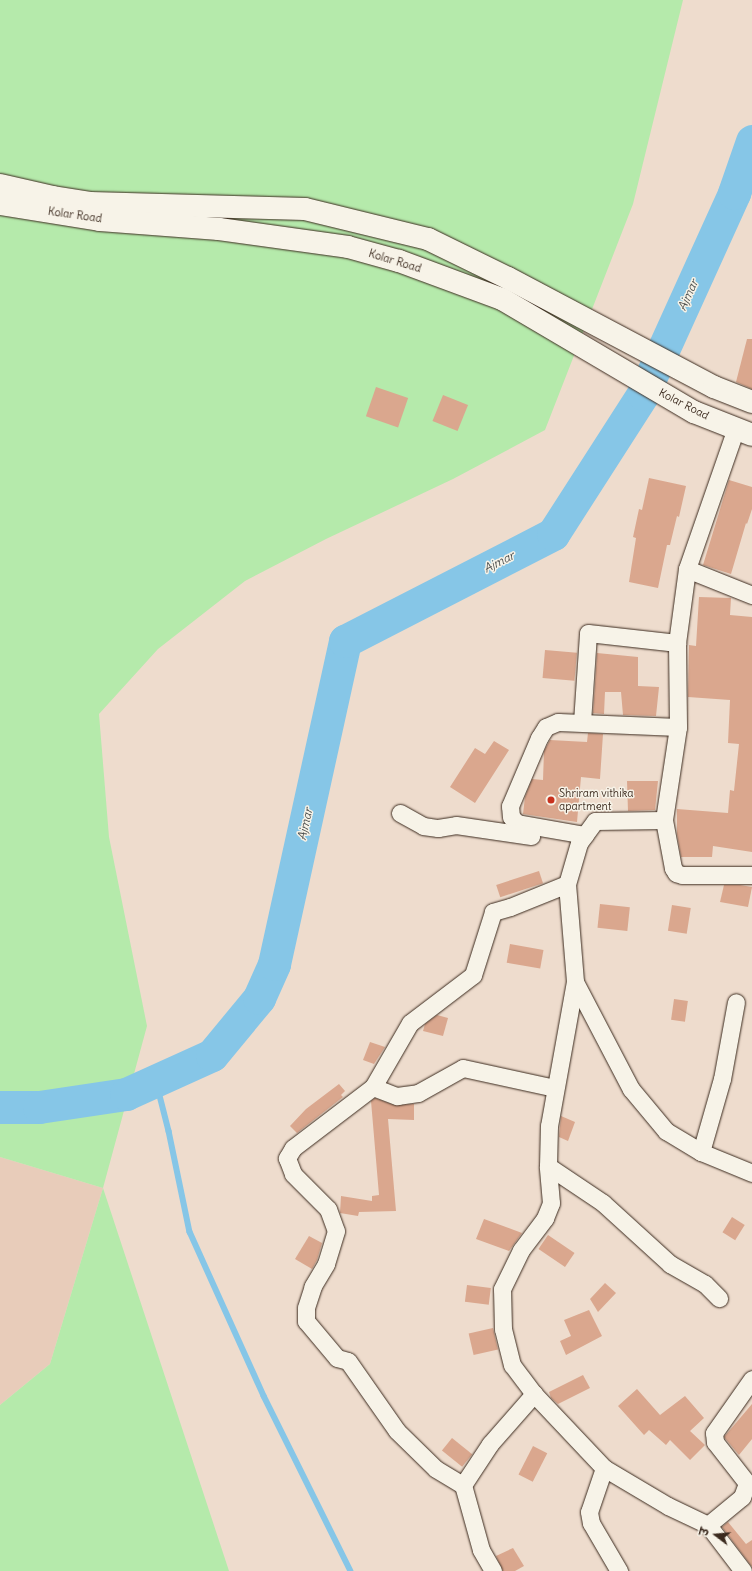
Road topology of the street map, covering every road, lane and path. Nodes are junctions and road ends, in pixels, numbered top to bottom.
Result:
1 (0, 185) edge
2 (0, 204) edge
3 (752, 402) edge
4 (747, 430) edge
5 (687, 569) junction
6 (752, 595) edge
7 (677, 643) junction
8 (582, 722) junction
9 (678, 727) junction
10 (400, 813) dead end
11 (664, 820) junction
12 (582, 839) junction
13 (752, 875) edge
14 (567, 884) junction
15 (575, 982) junction
16 (736, 1002) dead end
17 (373, 1087) junction
18 (555, 1088) junction
19 (701, 1152) junction
20 (548, 1166) junction
21 (752, 1173) edge
22 (719, 1298) dead end
23 (752, 1379) edge
24 (534, 1394) junction
25 (604, 1468) junction
26 (464, 1485) junction
27 (708, 1525) junction
28 (493, 1571) edge
29 (620, 1571) edge
30 (743, 1571) edge

1 - 3 main road, Kolar Road
2 - 4 main road, Kolar Road
4 - 5 street
5 - 6 street
5 - 7 street
7 - 8 street
7 - 9 street
8 - 9 street
8 - 12 street
9 - 11 street
10 - 12 street
11 - 12 street
11 - 13 street
12 - 14 street
14 - 15 street
14 - 17 street
15 - 18 street
15 - 19 street
16 - 19 street
17 - 18 street
17 - 26 street
18 - 20 street
19 - 21 street
20 - 22 street
20 - 24 street
23 - 27 street
24 - 25 street
24 - 26 street
25 - 27 street
25 - 29 street
26 - 28 street
27 - 30 street

